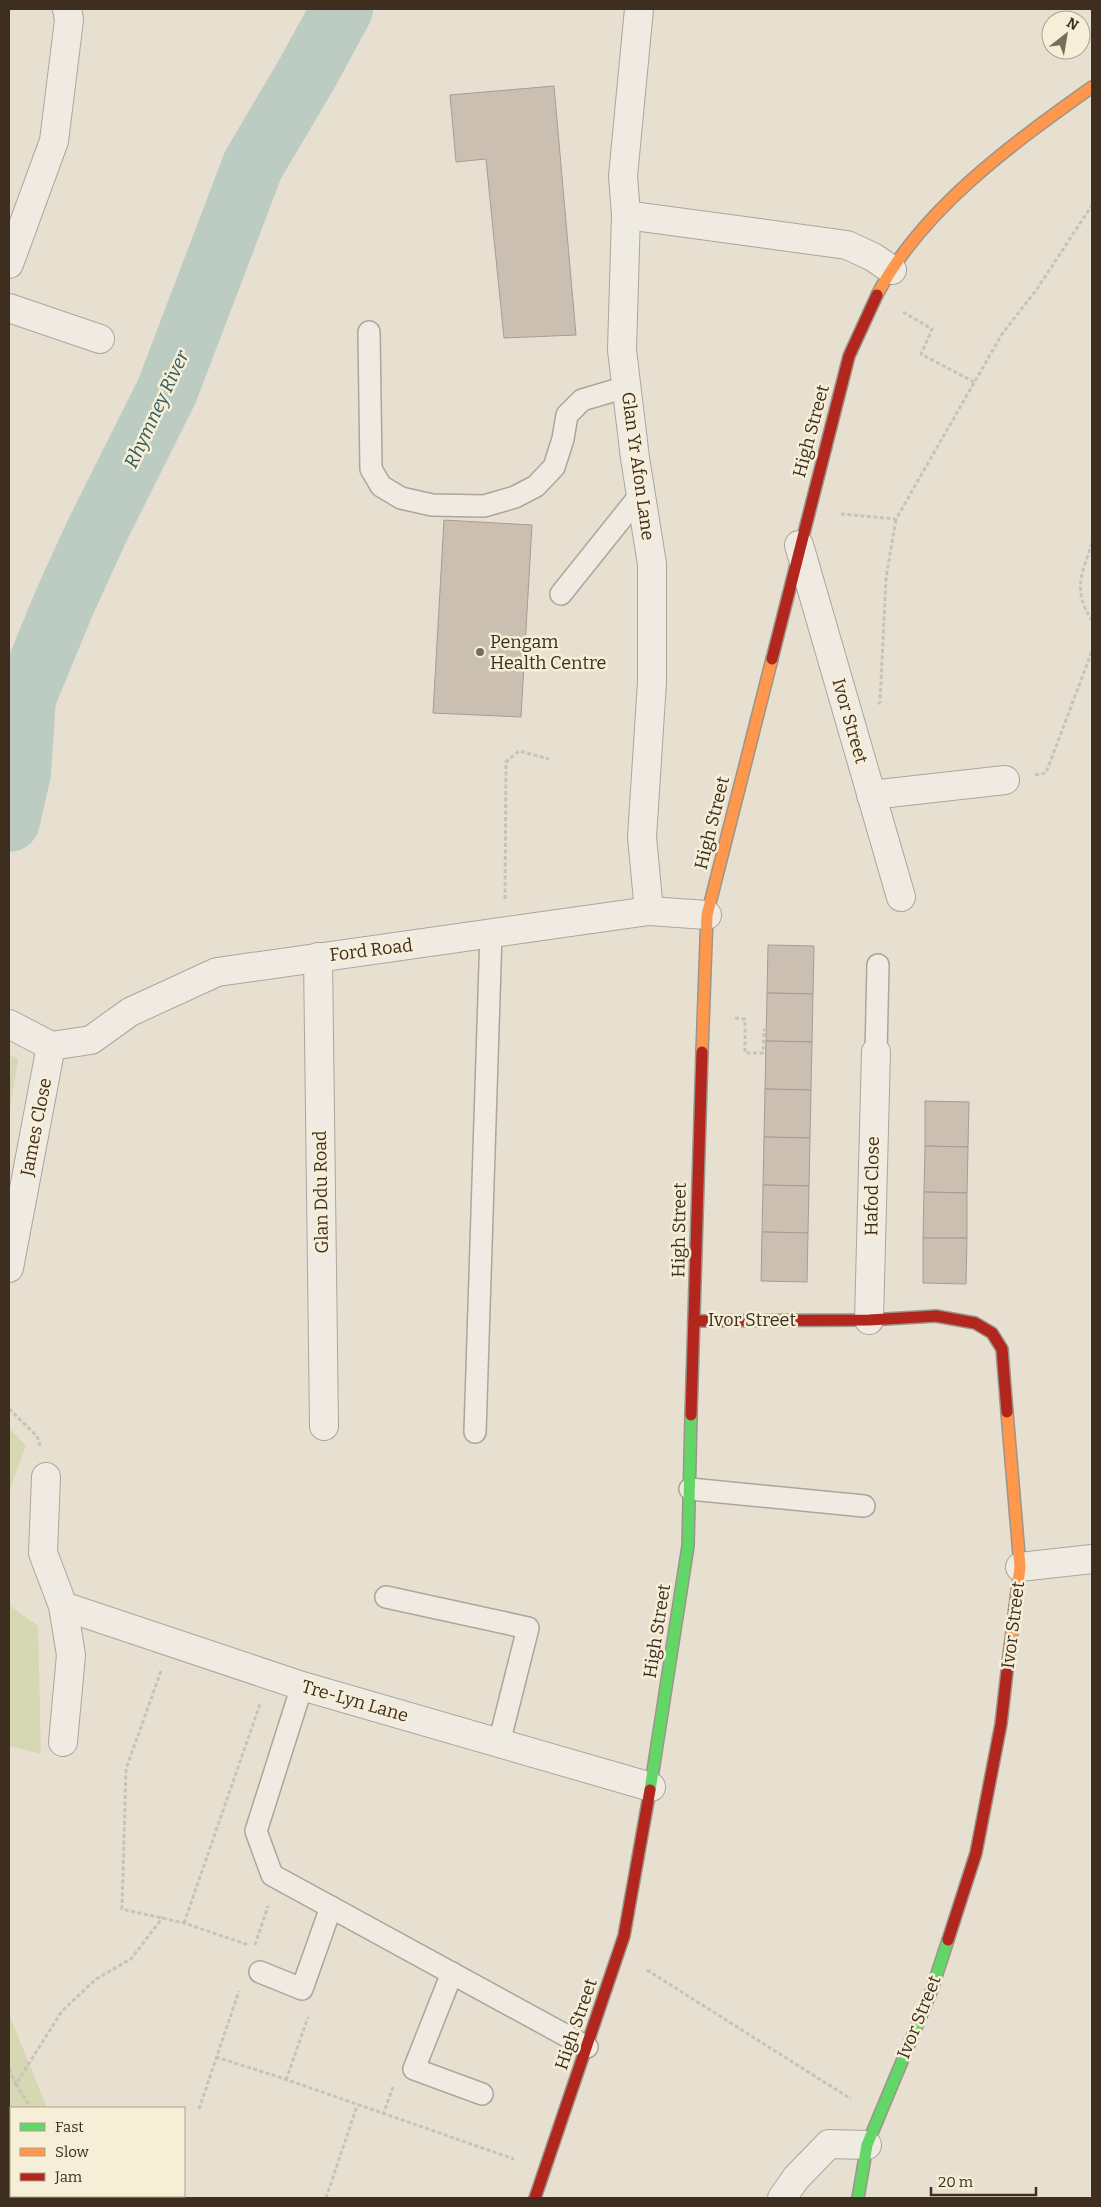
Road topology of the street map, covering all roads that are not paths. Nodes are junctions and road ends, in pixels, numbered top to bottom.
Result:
1 (67, 9) edge
2 (639, 16) edge
3 (1092, 87) edge
4 (626, 215) junction
5 (9, 264) edge
6 (892, 270) junction
7 (9, 308) edge
8 (369, 332) dead end
9 (100, 339) dead end
10 (626, 387) junction
11 (641, 494) junction
12 (799, 545) junction
13 (561, 594) dead end
14 (1005, 780) road end
15 (871, 795) junction
16 (901, 897) dead end
17 (649, 911) junction
18 (707, 915) junction
19 (498, 933) junction
20 (318, 957) junction
21 (878, 965) dead end
22 (17, 1028) edge
23 (51, 1046) junction
24 (876, 1052) joint
25 (9, 1268) edge
26 (869, 1320) junction
27 (695, 1321) junction
28 (324, 1426) dead end
29 (475, 1432) dead end
30 (46, 1477) road end
31 (690, 1489) junction
32 (864, 1506) dead end
33 (1092, 1559) edge
34 (1020, 1567) junction
35 (386, 1597) dead end
36 (63, 1606) junction
37 (302, 1686) junction
38 (63, 1742) dead end
39 (499, 1743) junction
40 (651, 1787) junction
41 (331, 1907) junction
42 (260, 1972) dead end
43 (452, 1973) junction
44 (587, 2047) junction
45 (482, 2094) dead end
46 (867, 2145) junction
47 (536, 2198) edge
48 (782, 2198) edge
49 (858, 2198) edge

1 - 5 street
2 - 4 street, Glan Yr Afon Lane
3 - 6 main road, High Street
4 - 6 street
4 - 10 street, Glan Yr Afon Lane
6 - 12 main road, High Street
7 - 9 street
8 - 10 lane
10 - 11 street, Glan Yr Afon Lane
11 - 13 lane
11 - 17 street, Glan Yr Afon Lane
12 - 15 street, Ivor Street
12 - 18 main road, High Street
14 - 15 street
15 - 16 street, Ivor Street
17 - 18 street, Ford Road
17 - 19 street, Ford Road
18 - 27 main road, High Street
19 - 20 street, Ford Road
19 - 29 lane
20 - 23 street, Ford Road
20 - 28 street, Glan Ddu Road
21 - 24 lane
22 - 23 street
23 - 25 street, James Close
24 - 26 street, Hafod Close
26 - 27 main road, Ivor Street
26 - 34 main road, Ivor Street
27 - 31 main road, High Street
30 - 36 street
31 - 32 lane
31 - 40 main road, High Street
33 - 34 street
34 - 46 main road, Ivor Street
35 - 39 lane
36 - 37 street, Tre-Lyn Lane
36 - 38 street
37 - 39 street, Tre-Lyn Lane
37 - 41 lane
39 - 40 street, Tre-Lyn Lane
40 - 44 main road, High Street
41 - 42 lane
41 - 43 lane
43 - 44 lane
43 - 45 lane
44 - 47 main road, High Street
46 - 48 street
46 - 49 main road, Ivor Street

